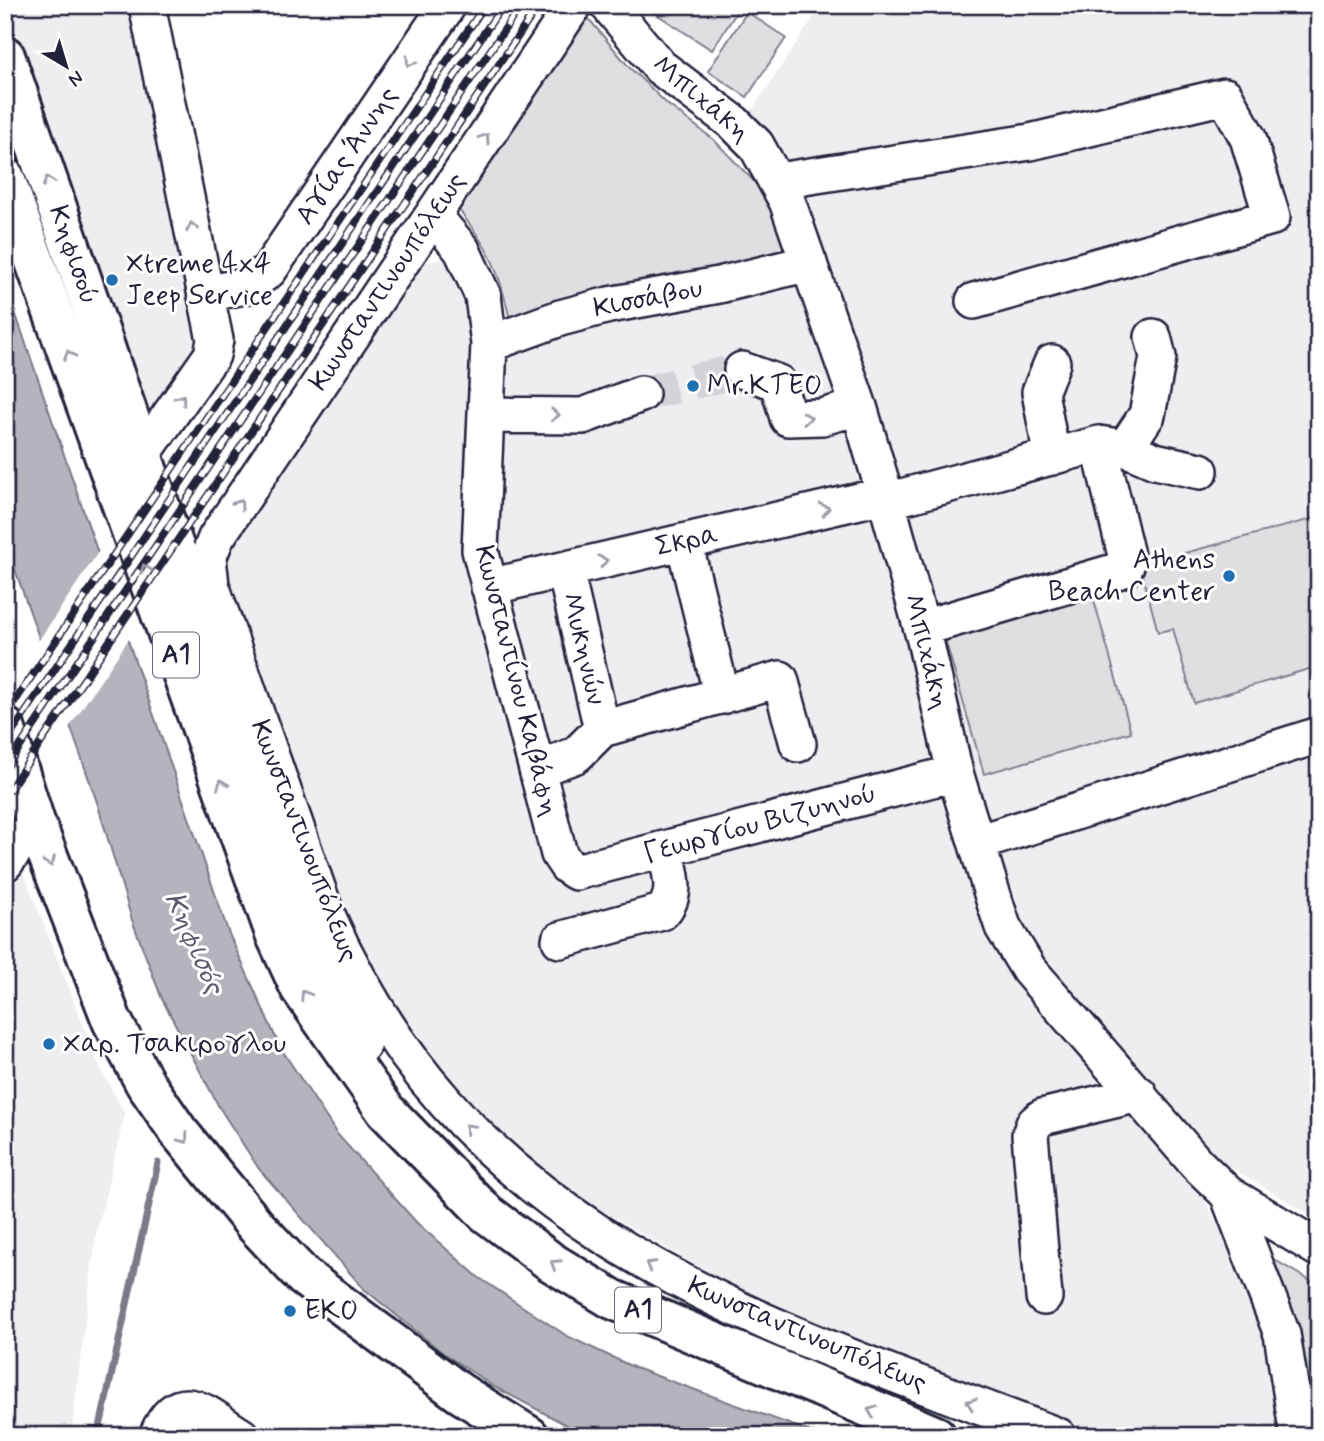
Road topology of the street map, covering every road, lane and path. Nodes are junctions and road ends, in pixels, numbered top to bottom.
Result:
1 (147, 5) edge
2 (574, 5) edge
3 (608, 5) edge
4 (436, 11) edge
5 (5, 56) edge
6 (5, 178) edge
7 (778, 181) junction
8 (433, 215) junction
9 (810, 263) junction
10 (206, 293) junction
11 (974, 301) dead end
12 (1153, 337) dead end
13 (489, 344) junction
14 (1052, 363) dead end
15 (742, 370) tunnel mouth
16 (641, 394) tunnel mouth
17 (859, 407) junction
18 (487, 415) junction
19 (1112, 446) junction
20 (142, 455) junction
21 (1052, 457) junction
22 (1200, 471) dead end
23 (886, 498) junction
24 (684, 542) junction
25 (565, 569) junction
26 (489, 587) junction
27 (922, 628) junction
28 (722, 696) junction
29 (5, 727) edge
30 (602, 729) junction
31 (1319, 736) edge
32 (798, 744) dead end
33 (538, 769) junction
34 (955, 773) junction
35 (35, 822) junction
36 (977, 843) junction
37 (665, 849) junction
38 (5, 863) edge
39 (567, 866) joint
40 (560, 940) dead end
41 (1139, 1094) junction
42 (386, 1111) junction
43 (1228, 1194) junction
44 (1319, 1249) edge
45 (1044, 1297) dead end
46 (384, 1338) junction
47 (158, 1436) edge
48 (242, 1436) edge
49 (484, 1436) edge
50 (530, 1436) edge
51 (936, 1436) edge
52 (1058, 1436) edge
53 (1298, 1436) edge

10 -> 1 street
8 -> 2 street, Κωνσταντινουπόλεως
3 - 7 street, Μπιχάκη
4 -> 10 street, Αγίας Άννης
20 -> 5 main road, Κηφισού
42 -> 6 main road, Α1
7 - 9 street, Μπιχάκη
7 - 11 street
8 - 13 street, Κωνσταντίνου Καβάφη
52 -> 8 street, Κωνσταντινουπόλεως
9 - 13 street, Κισσάβου
9 - 17 street, Μπιχάκη
20 -> 10 street
12 - 19 street
13 - 18 street, Κωνσταντίνου Καβάφη
14 - 21 street
15 -> 17 street
18 -> 16 street
17 - 23 street, Μπιχάκη
18 - 26 street, Κωνσταντίνου Καβάφη
19 - 21 street, Σκρα
19 - 22 street
19 - 27 street
20 - 42 main road, Κηφισού
21 - 23 street, Σκρα
24 -> 23 street, Σκρα
23 - 27 street, Μπιχάκη
25 -> 24 street, Σκρα
24 - 28 street
25 - 26 street, Σκρα
25 - 30 street, Μυκηνών
26 - 33 street, Κωνσταντίνου Καβάφη
27 - 34 street, Μπιχάκη
28 - 30 street
28 - 32 street
29 - 35 main road
30 - 33 street
31 - 36 street
33 - 39 street, Κωνσταντίνου Καβάφη
34 - 36 street, Μπιχάκη
34 - 37 street, Γεωργίου Βιζυηνού
35 - 38 street
35 -> 46 main road
36 - 41 street, Μπιχάκη
37 - 39 street, Γεωργίου Βιζυηνού
37 - 40 street
41 - 43 street, Μπιχάκη
41 - 45 street
51 -> 42 main road, Α1
43 - 44 street, Μπιχάκη
43 - 53 street
46 - 49 main road
46 - 50 main road
47 - 48 street

